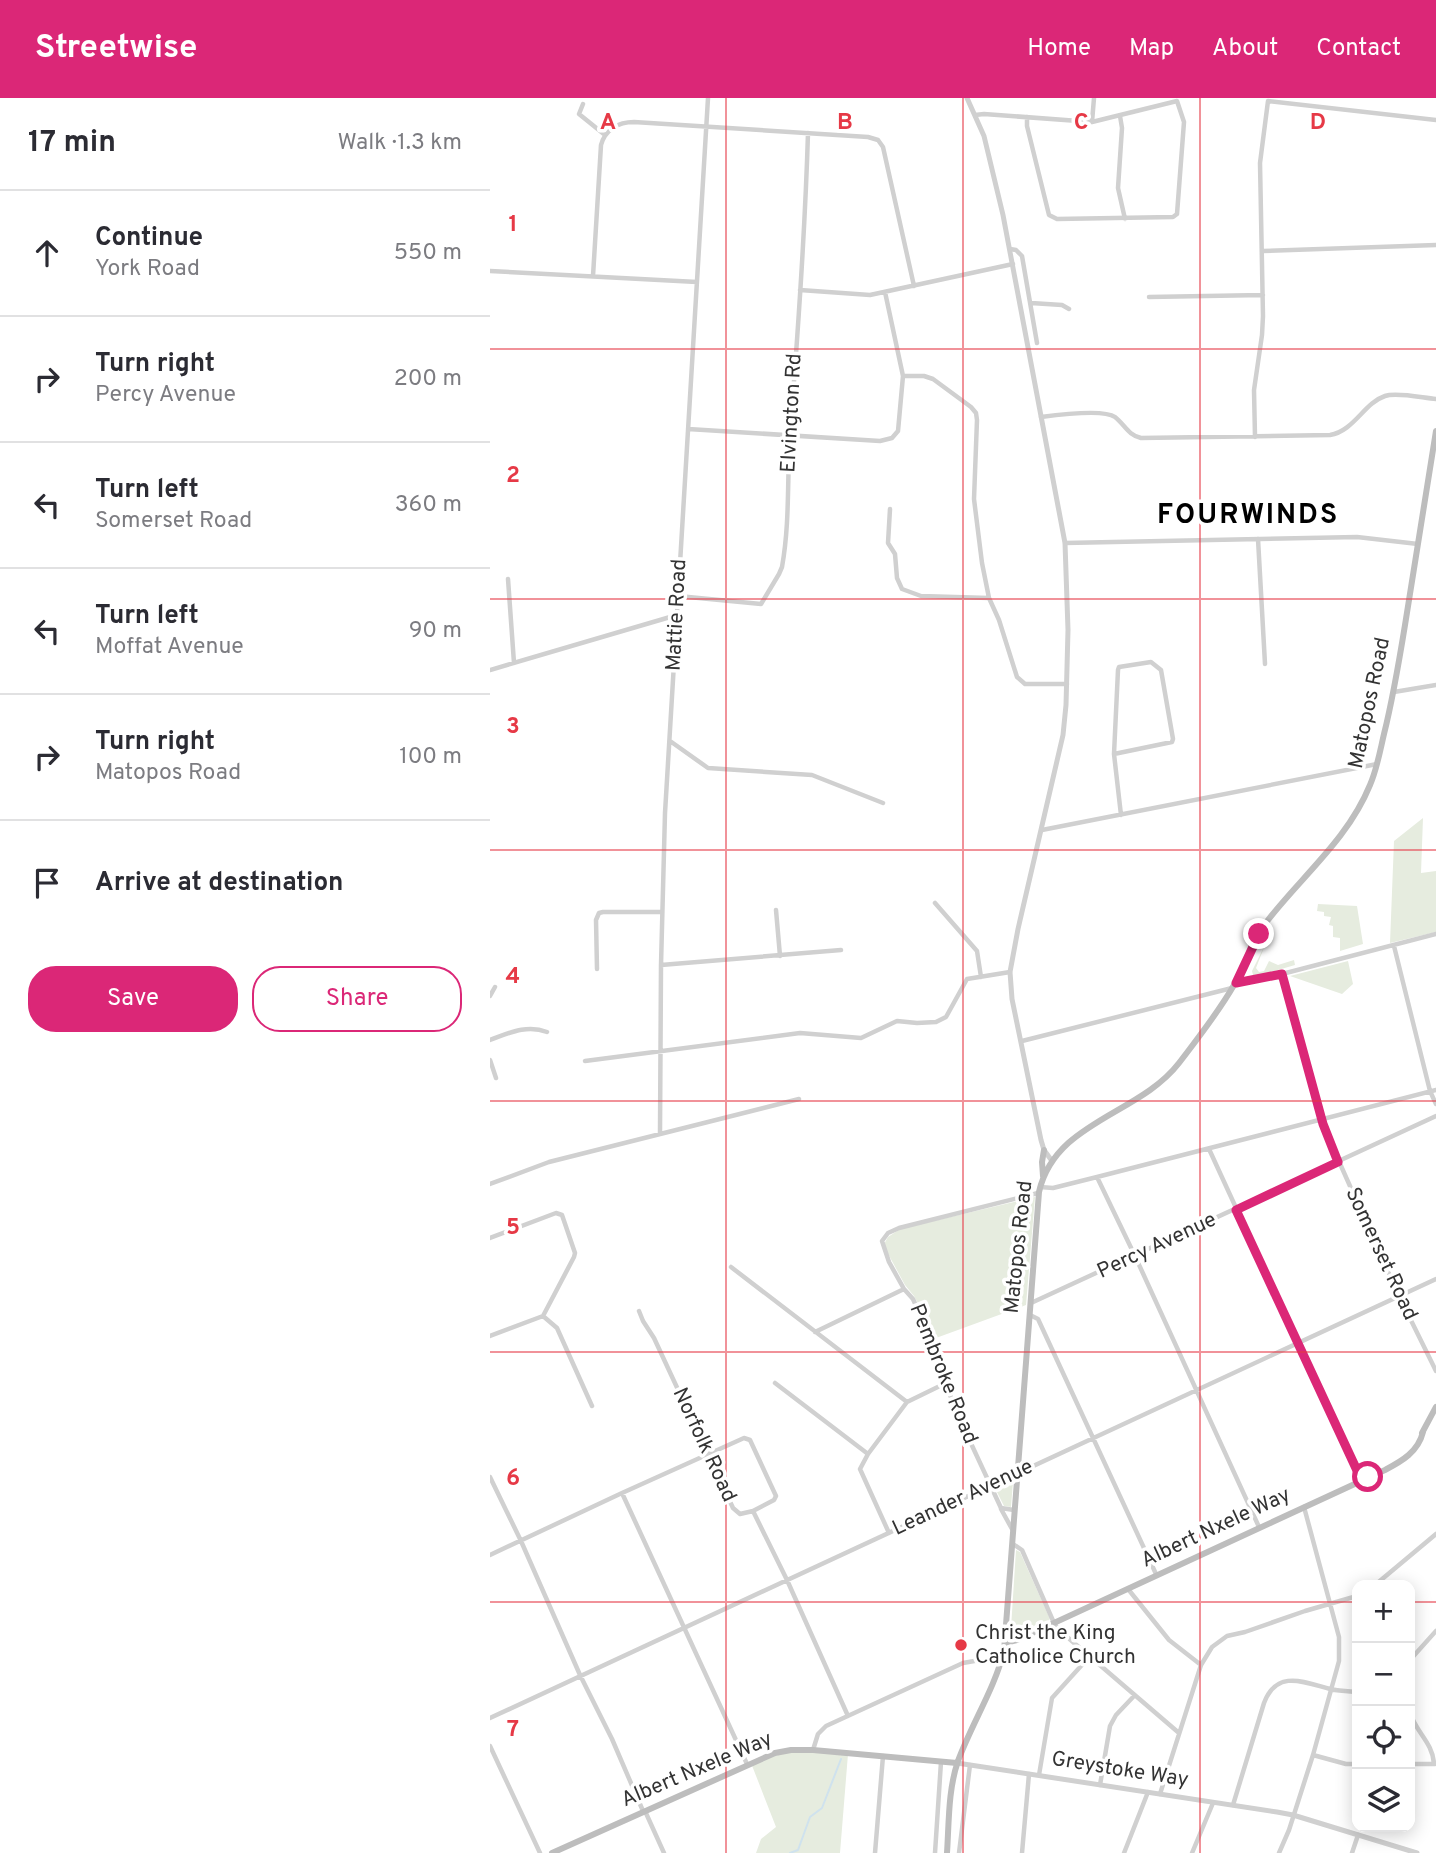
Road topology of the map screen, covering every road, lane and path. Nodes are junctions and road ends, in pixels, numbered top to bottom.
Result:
1 (708, 98) edge
2 (967, 98) edge
3 (1094, 98) edge
4 (1299, 101) edge
5 (583, 104) dead end
6 (975, 116) junction
7 (1120, 116) junction
8 (1027, 117) junction
9 (1436, 120) edge
10 (1092, 122) junction
11 (706, 127) junction
12 (808, 133) junction
13 (605, 135) junction
14 (1125, 219) junction
15 (1436, 246) edge
16 (1010, 249) junction
17 (1263, 251) junction
18 (1013, 264) junction
19 (490, 271) edge
20 (593, 276) junction
21 (697, 282) junction
22 (914, 286) junction
23 (800, 290) junction
24 (885, 292) junction
25 (1263, 295) junction
26 (1149, 297) dead end
27 (1031, 303) junction
28 (1069, 309) dead end
29 (1037, 343) dead end
30 (903, 376) junction
31 (1436, 399) edge
32 (1041, 417) junction
33 (688, 429) junction
34 (1436, 431) edge
35 (790, 435) junction
36 (1255, 437) junction
37 (890, 509) dead end
38 (1258, 539) junction
39 (1065, 543) junction
40 (1418, 544) junction
41 (508, 579) dead end
42 (678, 596) junction
43 (989, 598) junction
44 (677, 615) junction
45 (514, 663) junction
46 (1265, 664) dead end
47 (490, 670) edge
48 (1067, 684) junction
49 (1436, 685) edge
50 (1394, 692) junction
51 (669, 741) junction
52 (1114, 754) junction
53 (1377, 764) junction
54 (883, 803) dead end
55 (1121, 815) junction
56 (1042, 830) junction
57 (935, 903) dead end
58 (776, 909) dead end
59 (662, 912) junction
60 (1436, 934) edge
61 (1394, 946) junction
62 (841, 950) dead end
63 (780, 956) junction
64 (661, 965) junction
65 (597, 969) dead end
66 (1010, 972) junction
67 (1282, 974) junction
68 (981, 977) junction
69 (1234, 986) junction
70 (495, 987) dead end
71 (490, 996) edge
72 (547, 1032) dead end
73 (490, 1040) edge
74 (1022, 1041) junction
75 (661, 1050) junction
76 (490, 1060) edge
77 (585, 1061) dead end
78 (496, 1078) dead end
79 (1433, 1090) edge
80 (799, 1099) dead end
81 (1436, 1104) edge
82 (1436, 1116) edge
83 (1322, 1119) junction
84 (660, 1133) junction
85 (1209, 1149) junction
86 (1044, 1150) junction
87 (1052, 1161) junction
88 (1338, 1162) junction
89 (1097, 1177) junction
90 (1043, 1179) junction
91 (490, 1184) edge
92 (1040, 1190) junction
93 (1236, 1210) junction
94 (490, 1238) edge
95 (1135, 1256) junction
96 (731, 1267) dead end
97 (1436, 1279) edge
98 (904, 1289) junction
99 (1399, 1296) junction
100 (1030, 1304) junction
101 (639, 1311) dead end
102 (1029, 1314) junction
103 (543, 1316) junction
104 (815, 1332) junction
105 (490, 1336) edge
106 (1298, 1344) junction
107 (1436, 1371) edge
108 (775, 1383) dead end
109 (946, 1383) junction
110 (1196, 1391) junction
111 (907, 1402) junction
112 (592, 1406) dead end
113 (1436, 1407) edge
114 (1094, 1438) junction
115 (709, 1453) junction
116 (868, 1454) junction
117 (1016, 1473) junction
118 (490, 1477) edge
119 (1363, 1479) junction
120 (991, 1486) junction
121 (622, 1493) junction
122 (1303, 1506) junction
123 (1001, 1508) junction
124 (1014, 1510) junction
125 (753, 1511) junction
126 (1259, 1527) junction
127 (1013, 1531) junction
128 (889, 1533) junction
129 (1436, 1534) edge
130 (521, 1541) junction
131 (1013, 1544) junction
132 (490, 1555) edge
133 (1156, 1574) junction
134 (787, 1580) junction
135 (1381, 1580) edge
136 (1128, 1589) junction
137 (1352, 1597) edge
138 (1330, 1604) junction
139 (1054, 1623) junction
140 (1006, 1626) junction
141 (685, 1627) junction
142 (1436, 1631) edge
143 (1020, 1638) junction
144 (1005, 1640) junction
145 (1415, 1654) edge
146 (1090, 1656) junction
147 (1001, 1660) junction
148 (1201, 1665) junction
149 (580, 1675) junction
150 (1332, 1690) junction
151 (1352, 1692) edge
152 (1134, 1696) junction
153 (848, 1716) junction
154 (490, 1718) edge
155 (1415, 1724) edge
156 (1179, 1733) junction
157 (490, 1746) edge
158 (813, 1750) junction
159 (883, 1755) junction
160 (1313, 1755) junction
161 (942, 1761) junction
162 (957, 1763) junction
163 (747, 1764) junction
164 (1352, 1764) edge
165 (1415, 1764) edge
166 (1435, 1764) edge
167 (970, 1765) junction
168 (1029, 1774) junction
169 (1039, 1775) junction
170 (1100, 1785) junction
171 (1148, 1792) junction
172 (1160, 1794) junction
173 (1213, 1803) junction
174 (1233, 1805) junction
175 (644, 1811) junction
176 (1293, 1815) junction
177 (1357, 1835) junction
178 (540, 1853) edge
179 (552, 1853) edge
180 (664, 1853) edge
181 (875, 1853) edge
182 (935, 1853) edge
183 (947, 1853) edge
184 (959, 1853) edge
185 (1022, 1853) edge
186 (1124, 1853) edge
187 (1192, 1853) edge
188 (1279, 1853) edge
189 (1352, 1853) edge
190 (1417, 1853) edge

1 - 11 street, Mattie Road
2 - 6 street
3 - 10 street
4 - 9 street
4 - 17 street
5 - 13 street
6 - 8 street
6 - 16 street
7 - 10 street
7 - 14 street
7 - 14 street
8 - 10 street
8 - 14 street
11 - 12 street
11 - 13 street
11 - 21 street, Mattie Road
12 - 22 street
12 - 23 street, Elvington Rd
13 - 20 street
15 - 17 street
16 - 18 street
16 - 27 street
17 - 25 street
18 - 22 street
18 - 32 street
19 - 20 street
20 - 21 street
21 - 33 street, Mattie Road
22 - 24 street
23 - 24 street
23 - 35 street, Elvington Rd
24 - 30 street
25 - 26 street
25 - 36 street
27 - 28 street
27 - 29 street
30 - 35 street
30 - 43 street
31 - 36 street
32 - 36 street
32 - 39 street
33 - 35 street
33 - 42 street, Mattie Road
34 - 40 main road, Matopos Road
35 - 42 street, Elvington Rd
37 - 43 street
38 - 39 street
38 - 40 street
38 - 46 street
39 - 48 street
40 - 50 main road, Matopos Road
41 - 45 street
42 - 44 street, Mattie Road
43 - 48 street
44 - 45 street
44 - 51 street, Mattie Road
45 - 47 street
48 - 56 street
49 - 50 street
50 - 53 main road, Matopos Road
51 - 54 street
51 - 59 street, Mattie Road
52 - 52 street
52 - 55 street
53 - 55 street
53 - 69 main road, Matopos Road
55 - 56 street
56 - 66 street
57 - 68 street
58 - 63 street
59 - 64 street, Mattie Road
59 - 65 street
60 - 61 street
61 - 67 street
61 - 79 street
62 - 63 street
63 - 64 street
64 - 75 street, Mattie Road
66 - 68 street
66 - 74 street
67 - 69 street
67 - 83 street, Somerset Road
68 - 75 street
69 - 74 street
69 - 87 main road, Matopos Road
70 - 71 street
72 - 73 street
74 - 86 street
75 - 77 street
75 - 84 street, Mattie Road
76 - 78 street
79 - 81 street
79 - 83 street
80 - 84 street
82 - 88 street, Percy Avenue
83 - 85 street
83 - 88 street, Somerset Road
84 - 91 street
85 - 89 street
85 - 93 street
86 - 87 street
86 - 90 main road
87 - 90 main road, Matopos Road
88 - 93 street, Percy Avenue
88 - 99 street, Somerset Road
89 - 92 street
89 - 95 street
90 - 92 main road, Matopos Road
92 - 98 street, Pembroke Road
92 - 100 main road, Matopos Road
93 - 95 street, Percy Avenue
93 - 106 street
94 - 103 street
95 - 100 street, Percy Avenue
95 - 110 street
96 - 104 street
97 - 99 street, Leander Avenue
98 - 104 street
98 - 109 street, Pembroke Road
99 - 106 street, Leander Avenue
99 - 107 street, Somerset Road
100 - 102 main road, Matopos Road
101 - 115 street, Norfolk Road
102 - 114 street
102 - 117 main road, Matopos Road
103 - 105 street
103 - 112 street
104 - 111 street
106 - 110 street, Leander Avenue
106 - 119 street
108 - 116 street
109 - 111 street
109 - 120 street, Pembroke Road
110 - 114 street, Leander Avenue
110 - 126 street
111 - 116 street
113 - 119 main road, Albert Nxele Way
114 - 117 street, Leander Avenue
114 - 133 street
115 - 121 street
115 - 125 street, Norfolk Road
115 - 125 street
116 - 128 street
117 - 120 street, Leander Avenue
117 - 124 main road, Matopos Road
118 - 130 street
119 - 122 main road, Albert Nxele Way
120 - 123 street, Pembroke Road
120 - 128 street, Leander Avenue
121 - 130 street
121 - 141 street
122 - 126 main road, Albert Nxele Way
122 - 138 street
123 - 124 street
123 - 127 street, Pembroke Road
124 - 127 main road, Matopos Road
125 - 134 street, Norfolk Road
126 - 133 main road, Albert Nxele Way
127 - 131 main road, Matopos Road
128 - 134 street, Leander Avenue
129 - 135 street
130 - 132 street
130 - 149 street
131 - 139 street
131 - 140 main road, Matopos Road
133 - 136 main road, Albert Nxele Way
134 - 141 street, Leander Avenue
134 - 153 street, Norfolk Road
136 - 139 main road, Albert Nxele Way
136 - 148 street
137 - 138 street
138 - 148 street
138 - 150 street
139 - 143 main road, Albert Nxele Way
139 - 146 street
140 - 143 main road
140 - 144 main road, Matopos Road
141 - 149 street, Leander Avenue
141 - 163 street
142 - 145 street
143 - 144 main road
143 - 147 main road
144 - 147 main road, Matopos Road
146 - 152 street
146 - 169 street
147 - 153 street
147 - 162 main road, Matopos Road
148 - 156 street
149 - 154 street, Leander Avenue
149 - 175 street
150 - 151 street
150 - 160 street
150 - 174 street
152 - 156 street
152 - 170 street
153 - 158 street
155 - 166 street
156 - 172 street
157 - 178 street
158 - 159 main road, Greystoke Way
158 - 163 main road, Albert Nxele Way
159 - 161 main road, Greystoke Way
159 - 181 street
160 - 164 street
160 - 176 street
161 - 162 main road, Greystoke Way
161 - 182 street
162 - 167 street, Greystoke Way
162 - 183 main road, Matopos Road
163 - 175 main road, Albert Nxele Way
165 - 166 street
167 - 168 street, Greystoke Way
167 - 184 street
168 - 169 street, Greystoke Way
168 - 185 street
169 - 170 street, Greystoke Way
170 - 171 street, Greystoke Way
171 - 172 street, Greystoke Way
171 - 186 street
172 - 173 street, Greystoke Way
173 - 174 street, Greystoke Way
173 - 187 street
174 - 176 street, Greystoke Way
175 - 179 main road, Albert Nxele Way
175 - 180 street
176 - 177 street, Greystoke Way
176 - 188 street
177 - 189 street
177 - 190 street, Greystoke Way

